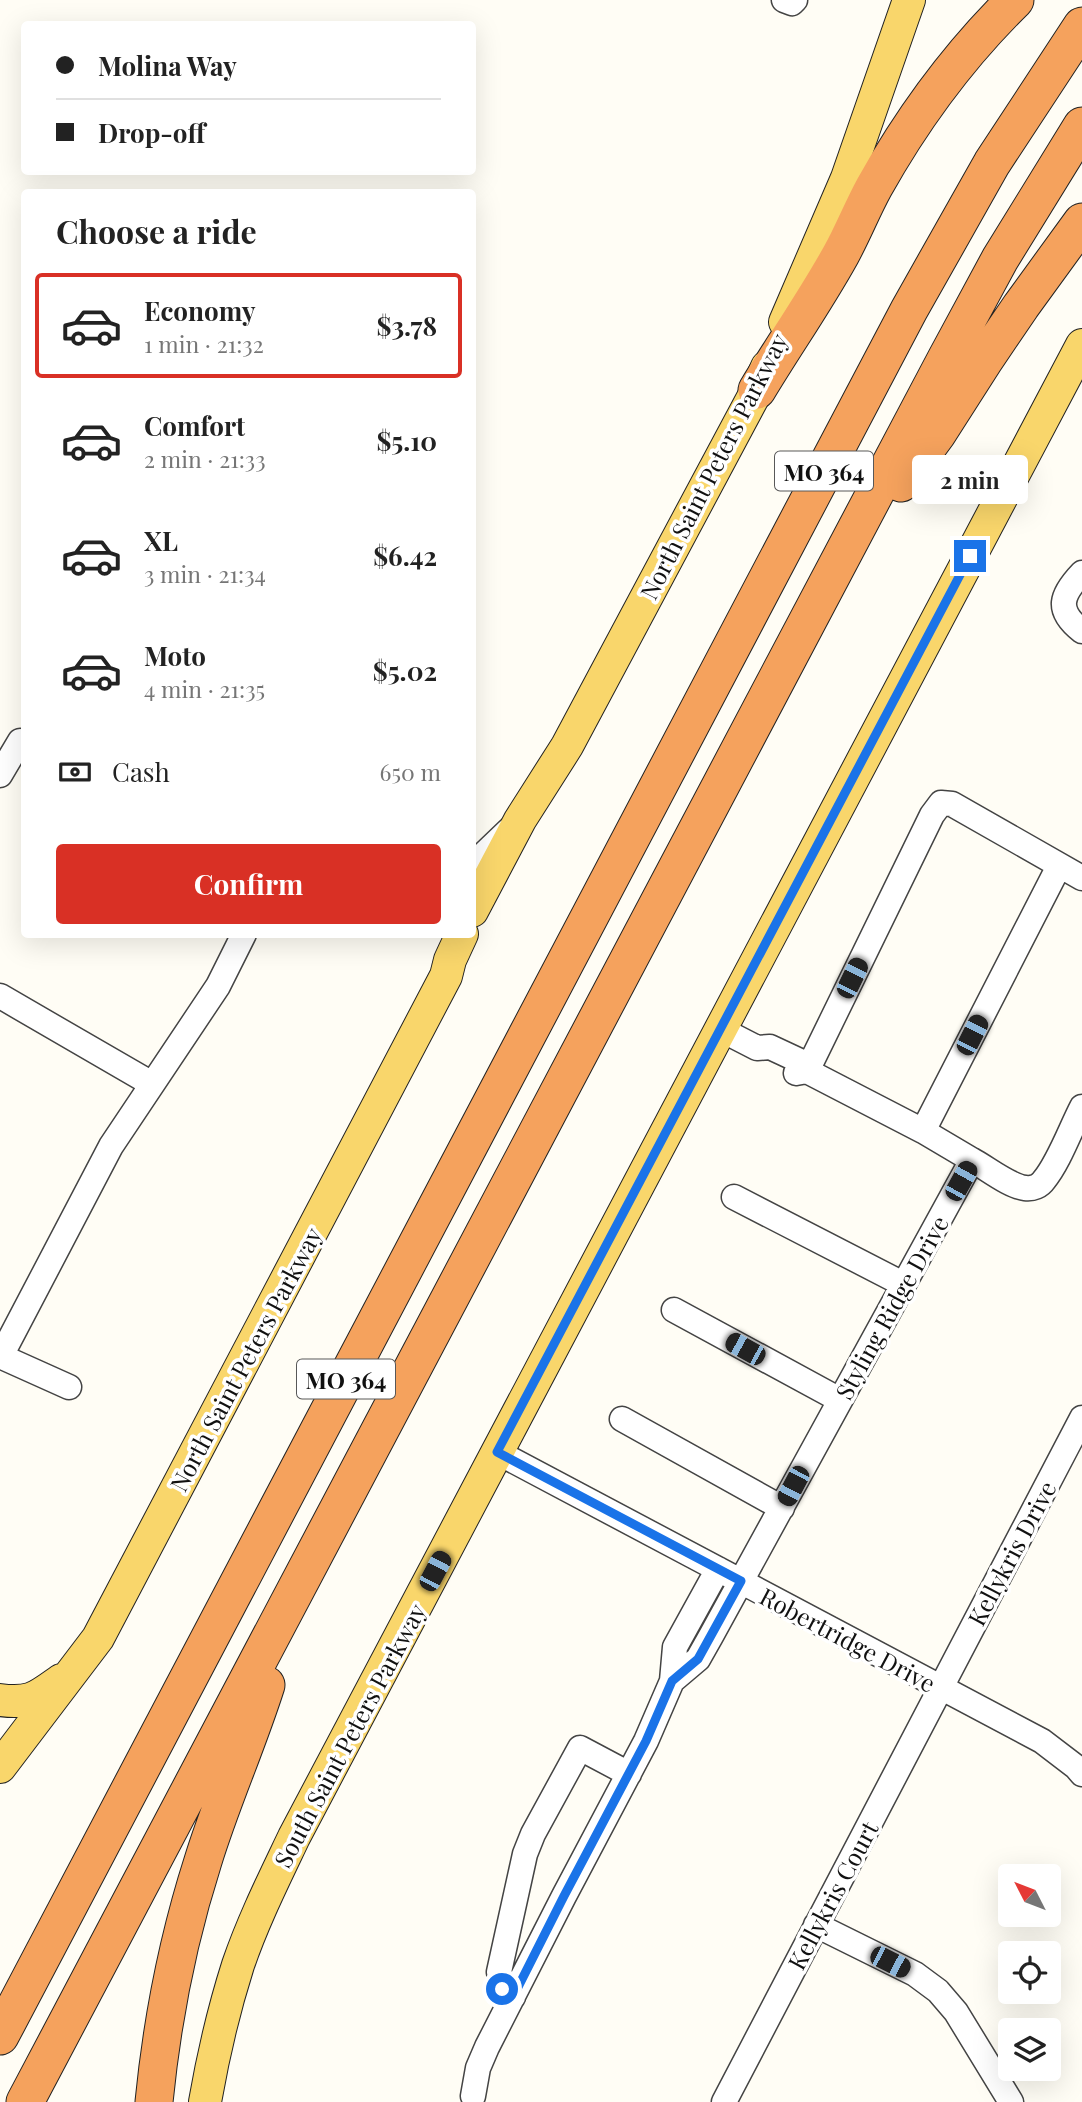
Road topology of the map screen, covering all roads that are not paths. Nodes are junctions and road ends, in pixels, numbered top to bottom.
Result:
1 (784, 0) edge
2 (795, 0) edge
3 (909, 0) edge
4 (1015, 0) edge
5 (1082, 26) edge
6 (1082, 126) edge
7 (1082, 222) edge
8 (1082, 345) edge
9 (757, 390) junction
10 (1082, 573) edge
11 (831, 576) junction
12 (1082, 631) edge
13 (21, 742) edge
14 (0, 775) edge
15 (520, 820) junction
16 (476, 859) edge
17 (1059, 866) junction
18 (1082, 878) edge
19 (476, 903) edge
20 (242, 938) edge
21 (454, 943) edge
22 (0, 996) edge
23 (720, 1029) junction
24 (807, 1071) junction
25 (152, 1084) junction
26 (1082, 1107) edge
27 (923, 1131) junction
28 (972, 1160) junction
29 (734, 1197) dead end
30 (903, 1284) junction
31 (674, 1310) dead end
32 (1, 1356) edge
33 (69, 1387) dead end
34 (839, 1400) junction
35 (1082, 1418) edge
36 (622, 1419) dead end
37 (497, 1452) junction
38 (782, 1508) junction
39 (718, 1569) junction
40 (741, 1581) junction
41 (293, 1597) junction
42 (71, 1673) junction
43 (672, 1681) junction
44 (940, 1688) junction
45 (0, 1700) edge
46 (0, 1767) edge
47 (629, 1774) junction
48 (1082, 1774) edge
49 (816, 1925) junction
50 (513, 1997) junction
51 (0, 2036) edge
52 (473, 2096) dead end
53 (25, 2102) edge
54 (155, 2102) edge
55 (205, 2102) edge
56 (723, 2102) edge
57 (1011, 2102) edge

1 - 2 street
3 - 9 main road, North Saint Peters Parkway
4 - 9 highway
5 - 51 highway, MO 364
6 - 11 highway, MO 364
7 - 11 highway
8 - 23 main road, South Saint Peters Parkway
9 - 15 main road, North Saint Peters Parkway
10 - 12 street
11 - 41 highway, MO 364
13 - 14 street
15 - 16 street
15 - 19 main road, North Saint Peters Parkway
17 - 18 street
17 - 24 street
17 - 27 street
20 - 25 street
21 - 42 main road, North Saint Peters Parkway
22 - 25 street
23 - 24 street
23 - 37 main road, South Saint Peters Parkway
24 - 27 street
25 - 32 street
26 - 28 street
27 - 28 street
28 - 30 street, Styling Ridge Drive
29 - 30 street
30 - 34 street, Styling Ridge Drive
31 - 34 street
32 - 33 street
34 - 38 street, Styling Ridge Drive
35 - 44 street, Kellykris Drive
36 - 38 street
37 - 39 street, Robertridge Drive
37 - 55 main road, South Saint Peters Parkway
38 - 40 street, Styling Ridge Drive
39 - 40 street, Robertridge Drive
39 - 43 street
40 - 43 street, Styling Ridge Drive
40 - 44 street, Robertridge Drive
41 - 53 highway, MO 364
41 - 54 highway
42 - 45 main road
42 - 46 main road, North Saint Peters Parkway
43 - 47 street
44 - 48 street, Robertridge Drive
44 - 49 street, Kellykris Court
47 - 50 street
47 - 50 street
49 - 56 street, Kellykris Court
49 - 57 street
50 - 52 street

